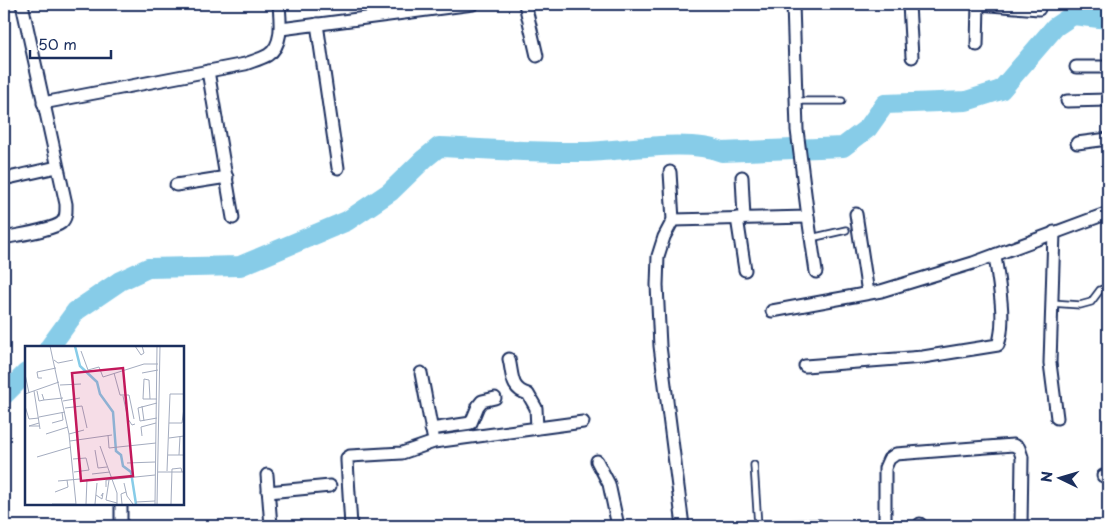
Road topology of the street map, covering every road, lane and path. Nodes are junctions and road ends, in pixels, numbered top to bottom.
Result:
1 (22, 4) edge
2 (279, 4) edge
3 (473, 4) edge
4 (524, 4) edge
5 (793, 4) edge
6 (909, 4) edge
7 (978, 4) edge
8 (1039, 9) dead end
9 (317, 24) junction
10 (281, 29) junction
11 (977, 45) dead end
12 (537, 56) dead end
13 (912, 57) dead end
14 (1076, 67) dead end
15 (1108, 67) edge
16 (208, 71) junction
17 (842, 100) dead end
18 (1108, 100) edge
19 (796, 101) junction
20 (1067, 101) dead end
21 (43, 103) junction
22 (1108, 140) edge
23 (1077, 143) dead end
24 (57, 167) junction
25 (338, 168) dead end
26 (670, 172) dead end
27 (742, 177) dead end
28 (227, 178) junction
29 (4, 179) edge
30 (176, 185) dead end
31 (1108, 213) edge
32 (856, 214) dead end
33 (808, 217) junction
34 (233, 218) dead end
35 (741, 218) junction
36 (673, 220) junction
37 (846, 230) dead end
38 (1054, 232) junction
39 (4, 238) edge
40 (811, 238) junction
41 (995, 255) junction
42 (745, 270) dead end
43 (816, 272) dead end
44 (1108, 287) edge
45 (868, 293) junction
46 (1051, 302) junction
47 (772, 311) dead end
48 (509, 359) dead end
49 (806, 366) dead end
50 (421, 373) dead end
51 (495, 398) dead end
52 (1057, 418) dead end
53 (583, 422) dead end
54 (537, 428) junction
55 (432, 429) junction
56 (434, 442) junction
57 (597, 461) dead end
58 (754, 466) dead end
59 (267, 475) dead end
60 (330, 486) dead end
61 (268, 492) junction
62 (121, 505) edge
63 (820, 523) dead end
64 (758, 525) edge
65 (121, 526) edge
66 (271, 526) edge
67 (351, 526) edge
68 (618, 526) edge
69 (683, 526) edge
70 (885, 526) edge
71 (1021, 526) edge

1 - 21 street
2 - 10 street
3 - 9 street
4 - 12 street
5 - 19 street
6 - 13 street
7 - 8 street
7 - 11 street
9 - 10 street
9 - 25 street
10 - 16 street
14 - 15 street
16 - 21 street
16 - 28 street
17 - 19 lane
18 - 20 street
19 - 33 street
21 - 24 street
22 - 23 street
24 - 29 street
24 - 39 street
26 - 36 street
27 - 35 street
28 - 30 street
28 - 34 street
31 - 38 street
32 - 45 street
33 - 35 street
33 - 40 street
35 - 36 street
35 - 42 street
36 - 69 street
37 - 40 lane
38 - 41 street
38 - 46 street
40 - 43 street
41 - 45 street
41 - 49 street
44 - 46 lane
45 - 47 street
46 - 52 street
48 - 54 street
50 - 55 street
51 - 55 street
53 - 54 street
54 - 56 street
55 - 56 street
56 - 67 street
57 - 68 street
58 - 64 lane
59 - 61 street
60 - 61 street
61 - 66 street
62 - 65 street
63 - 64 lane
70 - 71 street

